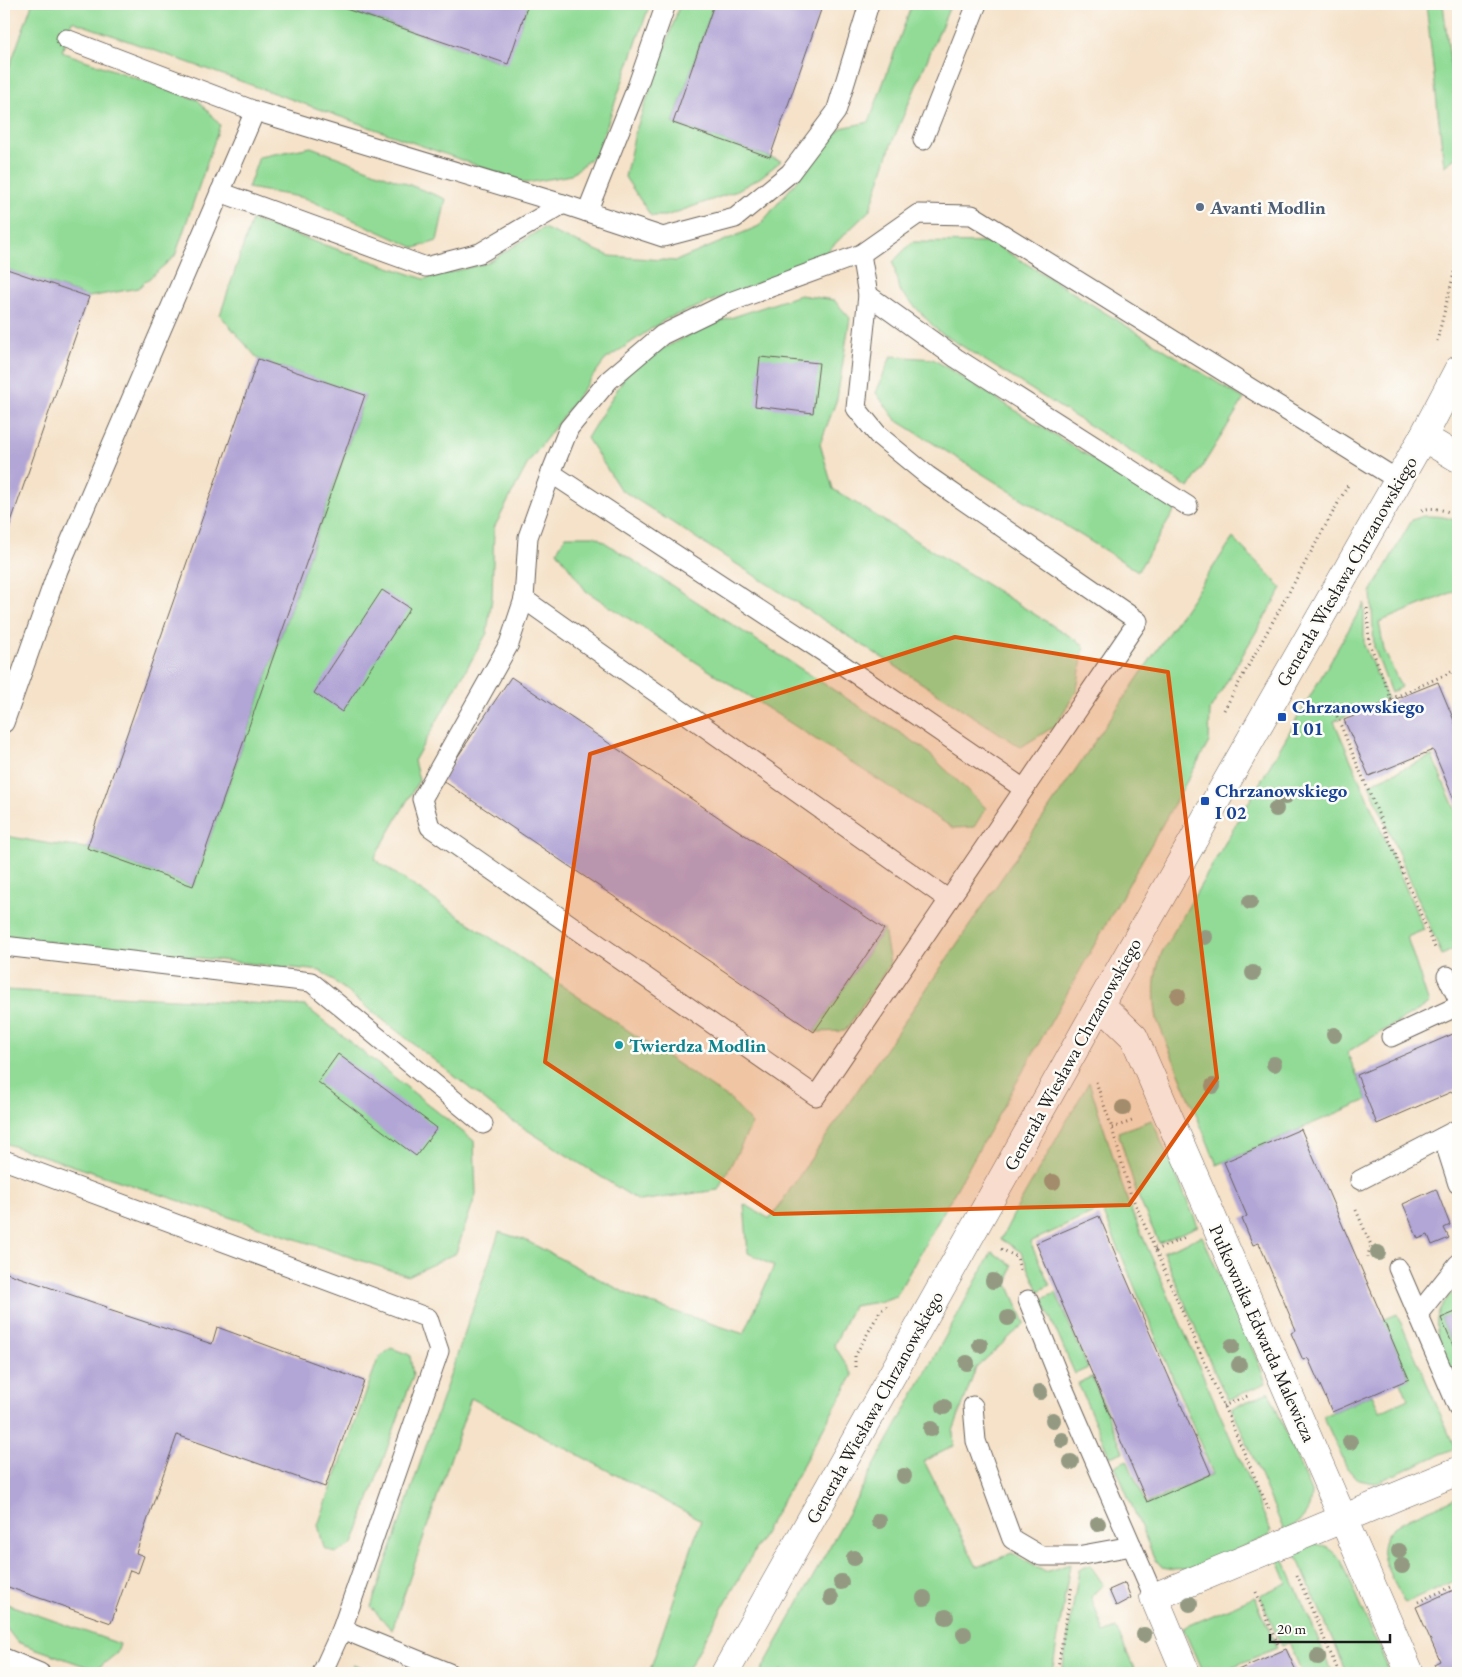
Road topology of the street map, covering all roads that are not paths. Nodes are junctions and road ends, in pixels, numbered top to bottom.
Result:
1 (666, 4) edge
2 (869, 4) edge
3 (977, 4) edge
4 (66, 39) dead end
5 (255, 111) junction
6 (923, 140) dead end
7 (220, 192) junction
8 (563, 204) junction
9 (588, 212) junction
10 (860, 254) junction
11 (868, 294) junction
12 (1458, 370) edge
13 (1423, 438) junction
14 (1458, 458) edge
15 (552, 473) junction
16 (1398, 480) junction
17 (1188, 506) dead end
18 (524, 599) junction
19 (4, 723) edge
20 (1024, 789) junction
21 (949, 900) junction
22 (4, 946) edge
23 (1447, 976) dead end
24 (1458, 999) edge
25 (1100, 1004) junction
26 (1458, 1006) edge
27 (1392, 1038) dead end
28 (482, 1124) dead end
29 (1451, 1133) edge
30 (4, 1160) edge
31 (1360, 1180) dead end
32 (1458, 1184) edge
33 (1458, 1264) edge
34 (1398, 1268) dead end
35 (1028, 1300) dead end
36 (1418, 1314) junction
37 (973, 1406) dead end
38 (1458, 1407) edge
39 (1458, 1471) edge
40 (1344, 1520) junction
41 (1132, 1546) junction
42 (1154, 1597) junction
43 (342, 1629) junction
44 (4, 1658) edge
45 (40, 1673) edge
46 (322, 1673) edge
47 (449, 1673) edge
48 (726, 1673) edge
49 (1186, 1673) edge
50 (1410, 1673) edge

1 - 9 lane
2 - 9 lane
3 - 6 lane
4 - 5 lane
5 - 7 lane
5 - 8 lane
7 - 8 lane
7 - 19 lane
8 - 9 lane
10 - 11 lane
10 - 15 lane
10 - 16 lane
11 - 17 lane
11 - 20 lane
12 - 13 street, Generała Wiesława Chrzanowskiego
13 - 14 street
13 - 16 street, Generała Wiesława Chrzanowskiego
15 - 18 lane
15 - 20 lane
16 - 25 street, Generała Wiesława Chrzanowskiego
18 - 21 lane
18 - 21 lane
20 - 21 lane
22 - 28 lane
23 - 24 lane
25 - 40 street, Pułkownika Edwarda Malewicza
25 - 48 street, Generała Wiesława Chrzanowskiego
26 - 27 lane
29 - 31 lane
29 - 32 lane
30 - 43 lane
33 - 36 lane
34 - 36 lane
35 - 41 lane
36 - 38 lane
37 - 41 lane
39 - 40 street
40 - 42 street
40 - 50 street, Pułkownika Edwarda Malewicza
41 - 42 lane
42 - 49 street
43 - 46 lane
43 - 47 lane
44 - 45 lane

